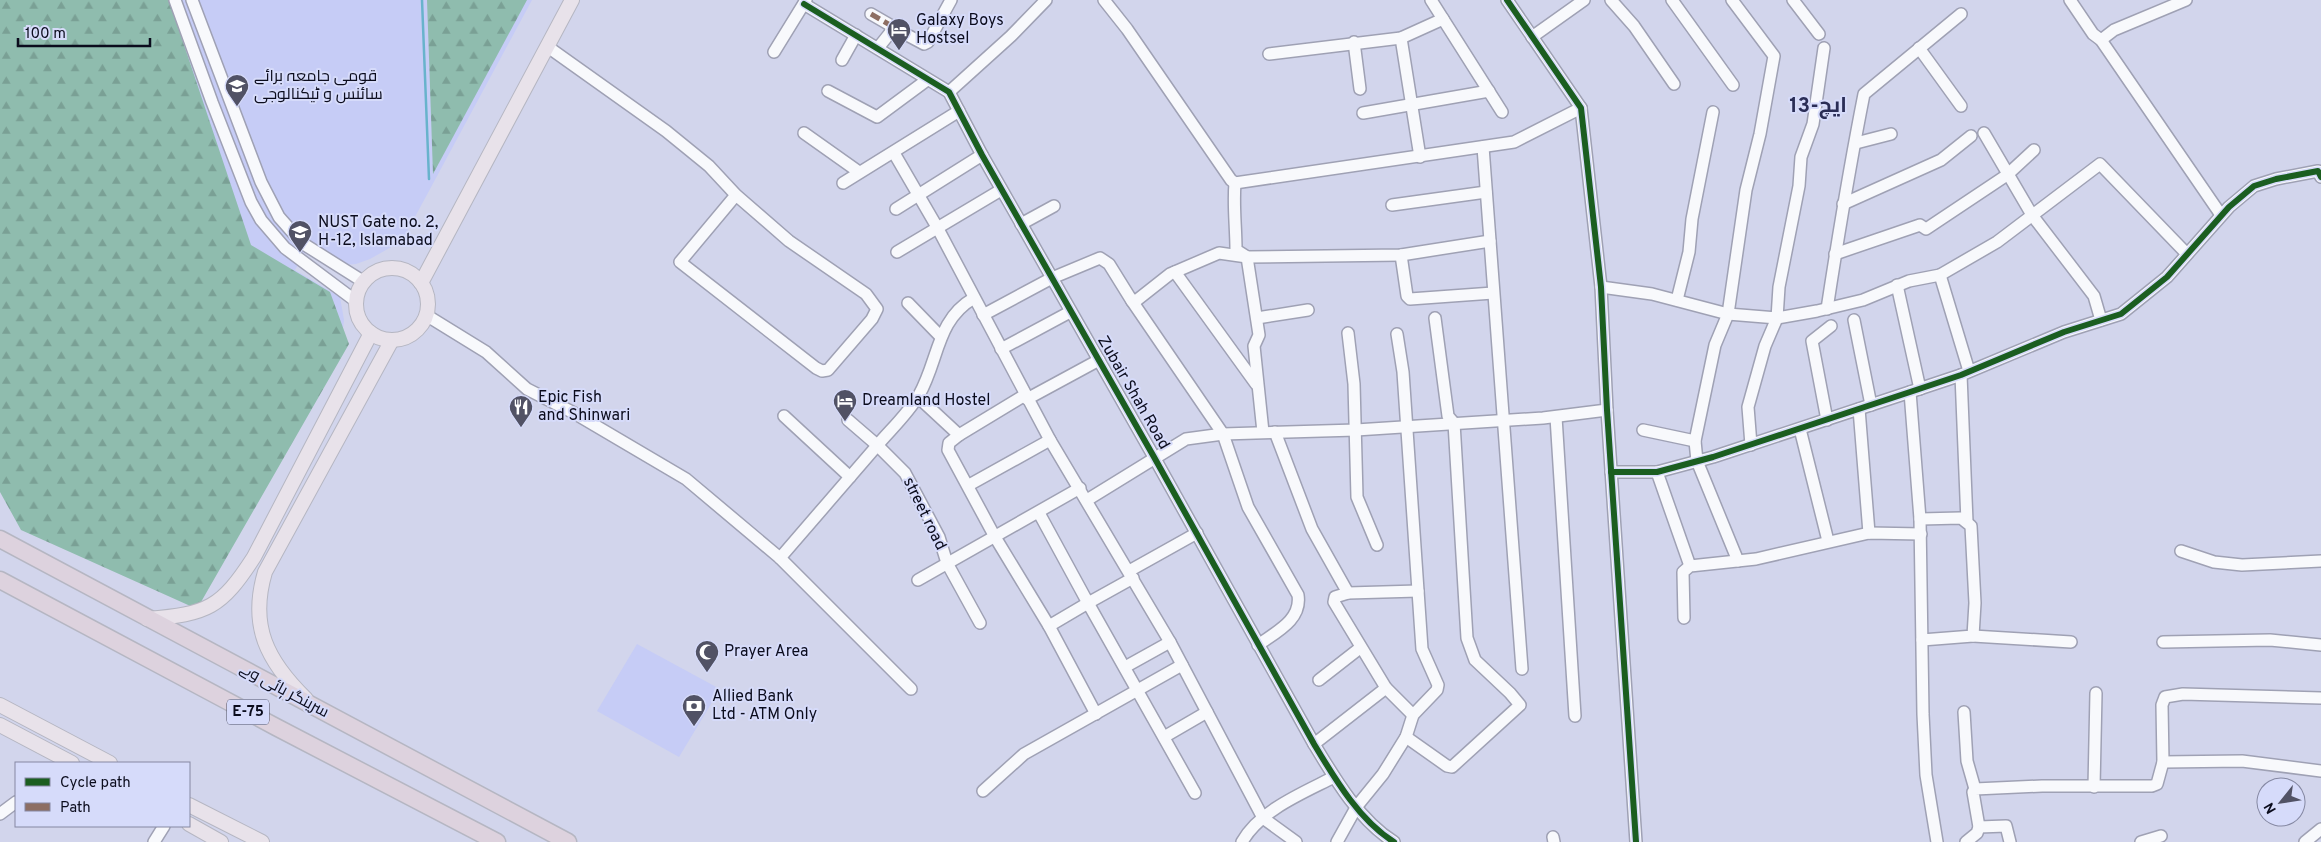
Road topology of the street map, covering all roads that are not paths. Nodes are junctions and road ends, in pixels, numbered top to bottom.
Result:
1 (175, 0) edge
2 (192, 0) edge
3 (572, 0) edge
4 (951, 0) edge
5 (1046, 0) edge
6 (1104, 0) edge
7 (1430, 0) edge
8 (1507, 0) edge
9 (1584, 0) edge
10 (1611, 0) edge
11 (1672, 0) edge
12 (1732, 0) edge
13 (1793, 0) edge
14 (2070, 0) edge
15 (2186, 0) edge
16 (805, 2) edge
17 (871, 14) dead end
18 (1960, 14) dead end
19 (198, 18) junction
20 (1443, 20) junction
21 (184, 25) junction
22 (891, 30) junction
23 (1820, 34) dead end
24 (856, 35) junction
25 (1532, 37) junction
26 (1401, 38) junction
27 (2101, 40) junction
28 (1354, 42) junction
29 (548, 47) junction
30 (878, 48) junction
31 (1824, 48) dead end
32 (1919, 48) junction
33 (774, 52) dead end
34 (1269, 54) dead end
35 (842, 60) dead end
36 (927, 80) junction
37 (1674, 84) dead end
38 (1733, 85) dead end
39 (1360, 89) dead end
40 (828, 91) dead end
41 (1489, 91) junction
42 (948, 92) junction
43 (1412, 104) junction
44 (1961, 106) dead end
45 (1581, 108) junction
46 (959, 111) junction
47 (1502, 112) dead end
48 (1713, 112) dead end
49 (1364, 113) dead end
50 (804, 133) dead end
51 (1984, 133) dead end
52 (1891, 134) dead end
53 (1971, 136) dead end
54 (1856, 143) junction
55 (1483, 146) junction
56 (2034, 150) dead end
57 (894, 153) junction
58 (982, 155) junction
59 (1420, 156) junction
60 (859, 172) junction
61 (2007, 175) junction
62 (2321, 177) edge
63 (843, 183) dead end
64 (1236, 183) junction
65 (1002, 190) junction
66 (1486, 192) junction
67 (736, 195) junction
68 (919, 195) junction
69 (1843, 204) junction
70 (1392, 205) dead end
71 (1054, 206) dead end
72 (896, 209) dead end
73 (2032, 215) junction
74 (2221, 215) junction
75 (1021, 224) junction
76 (937, 227) junction
77 (1490, 241) junction
78 (897, 252) dead end
79 (1835, 254) junction
80 (2187, 254) junction
81 (1401, 255) junction
82 (1247, 257) junction
83 (1175, 272) junction
84 (1940, 275) junction
85 (1052, 278) junction
86 (364, 282) junction
87 (421, 283) junction
88 (1897, 285) junction
89 (1602, 287) junction
90 (1493, 292) junction
91 (974, 298) junction
92 (1132, 300) junction
93 (1677, 300) junction
94 (356, 302) junction
95 (908, 303) dead end
96 (1827, 308) junction
97 (1308, 310) dead end
98 (1070, 312) junction
99 (1728, 314) junction
100 (426, 315) junction
101 (983, 315) junction
102 (1257, 318) junction
103 (1435, 318) dead end
104 (1776, 318) junction
105 (1854, 320) dead end
106 (2101, 320) junction
107 (1831, 326) dead end
108 (371, 333) junction
109 (1348, 333) dead end
110 (1397, 334) dead end
111 (941, 338) junction
112 (392, 340) junction
113 (1001, 349) junction
114 (1100, 360) junction
115 (1965, 373) junction
116 (1257, 386) junction
117 (1915, 390) junction
118 (918, 397) junction
119 (1026, 397) junction
120 (1871, 405) junction
121 (1859, 409) junction
122 (1607, 410) junction
123 (784, 416) dead end
124 (1556, 417) junction
125 (848, 420) dead end
126 (1504, 420) junction
127 (1827, 420) junction
128 (1454, 423) junction
129 (1406, 426) junction
130 (1800, 429) junction
131 (1356, 430) junction
132 (1643, 430) dead end
133 (1262, 432) junction
134 (1275, 432) junction
135 (1223, 434) junction
136 (959, 435) junction
137 (1050, 440) junction
138 (1695, 441) junction
139 (877, 445) junction
140 (1751, 445) junction
141 (1154, 457) junction
142 (1696, 461) junction
143 (1611, 472) junction
144 (1657, 472) junction
145 (850, 477) junction
146 (969, 485) junction
147 (1080, 488) junction
148 (1087, 500) junction
149 (1039, 513) junction
150 (1920, 519) junction
151 (1967, 522) junction
152 (1197, 533) junction
153 (1869, 533) junction
154 (1921, 534) junction
155 (995, 536) junction
156 (0, 539) edge
157 (1828, 541) junction
158 (1377, 545) dead end
159 (2181, 551) dead end
160 (780, 558) junction
161 (1738, 561) junction
162 (2321, 561) edge
163 (947, 564) junction
164 (1690, 566) junction
165 (1131, 575) junction
166 (0, 580) edge
167 (918, 580) dead end
168 (1418, 591) junction
169 (1348, 593) junction
170 (1088, 603) junction
171 (1684, 618) dead end
172 (147, 619) junction
173 (980, 623) dead end
174 (1049, 626) junction
175 (1973, 636) junction
176 (1922, 640) junction
177 (1170, 642) junction
178 (2071, 642) dead end
179 (2164, 642) dead end
180 (2321, 644) edge
181 (1258, 645) junction
182 (1360, 648) junction
183 (1182, 665) junction
184 (1125, 667) junction
185 (1522, 669) dead end
186 (1319, 680) dead end
187 (1386, 688) junction
188 (912, 689) dead end
189 (1138, 690) junction
190 (2096, 693) dead end
191 (2321, 698) edge
192 (0, 705) edge
193 (315, 707) junction
194 (1207, 712) junction
195 (1964, 712) dead end
196 (1096, 714) junction
197 (1412, 715) junction
198 (1575, 716) dead end
199 (0, 725) edge
200 (1164, 737) junction
201 (1406, 737) junction
202 (1314, 744) junction
203 (53, 759) edge
204 (67, 762) edge
205 (108, 762) edge
206 (2163, 762) junction
207 (2321, 771) edge
208 (1334, 777) junction
209 (2094, 787) junction
210 (1975, 789) junction
211 (983, 791) dead end
212 (1195, 793) dead end
213 (15, 803) edge
214 (190, 806) edge
215 (1357, 806) junction
216 (0, 814) edge
217 (1263, 818) junction
218 (190, 825) edge
219 (163, 827) edge
220 (1979, 827) junction
221 (2321, 829) edge
222 (2161, 836) dead end
223 (154, 842) edge
224 (221, 842) edge
225 (262, 842) edge
226 (497, 842) edge
227 (568, 842) edge
228 (1242, 842) edge
229 (1296, 842) edge
230 (1337, 842) edge
231 (1394, 842) edge
232 (1636, 842) edge
233 (1937, 842) edge
234 (1966, 842) edge
235 (2010, 842) edge
236 (2140, 842) edge
237 (2305, 842) edge

1 - 21 street
2 - 19 street
3 - 29 main road
4 - 22 street
5 - 42 street
6 - 64 street
7 - 20 street
8 - 25 street
9 - 25 street
10 - 37 street
11 - 38 street
12 - 99 street
13 - 23 street
14 - 27 street
15 - 27 street
16 - 24 street
16 - 33 street
17 - 22 street
18 - 32 street
19 - 21 street
19 - 86 street
20 - 26 street
20 - 41 street
21 - 94 street
22 - 30 street
24 - 30 street
24 - 35 street
25 - 45 street
26 - 28 street
26 - 43 street
27 - 74 street
28 - 34 street
28 - 39 street
29 - 67 street
29 - 87 main road
30 - 36 street
31 - 104 street
32 - 44 street
32 - 54 street
36 - 40 street
36 - 42 street
41 - 43 street
41 - 47 street
42 - 46 street, Zubair Shah Road
43 - 49 street
43 - 59 street
45 - 55 street
45 - 89 street
46 - 57 street
46 - 58 street, Zubair Shah Road
48 - 93 street
50 - 60 street
51 - 61 street
52 - 54 street
53 - 69 street
54 - 69 street
55 - 59 street
55 - 66 street
56 - 61 street
57 - 60 street
57 - 68 street
58 - 65 street, Zubair Shah Road
58 - 68 street
59 - 64 street
60 - 63 street
61 - 73 street
61 - 79 street
62 - 74 street
64 - 82 street
65 - 75 street, Zubair Shah Road
65 - 76 street
66 - 70 street
66 - 77 street
67 - 67 street
68 - 72 street
68 - 76 street
69 - 79 street
71 - 75 street
73 - 80 street
73 - 84 street
73 - 106 street
74 - 80 street
75 - 85 street, Zubair Shah Road
76 - 78 street
76 - 91 street
77 - 81 street
77 - 90 street
79 - 96 street
80 - 106 street
81 - 82 street
81 - 90 street
82 - 83 street
82 - 102 street
83 - 92 street
83 - 116 street
84 - 88 street
84 - 115 street
85 - 92 street
85 - 98 street, Zubair Shah Road
85 - 101 street
86 - 87 main road
86 - 94 main road
87 - 100 main road
88 - 96 street
88 - 117 street
89 - 93 street
89 - 122 street
90 - 126 street
91 - 101 street
91 - 111 street
92 - 135 street
93 - 99 street
94 - 108 main road
95 - 111 street
96 - 104 street
97 - 102 street
98 - 113 street
98 - 114 street, Zubair Shah Road
99 - 104 street
99 - 138 street
100 - 112 main road
100 - 160 street
101 - 113 street
102 - 116 street
103 - 128 street
104 - 140 street
105 - 120 street
106 - 115 street
107 - 127 street
108 - 112 main road
108 - 172 main road
109 - 131 street
110 - 129 street
111 - 118 street
112 - 193 main road
113 - 119 street
114 - 119 street
114 - 141 street, Zubair Shah Road
115 - 117 street
115 - 151 street
116 - 133 street
117 - 120 street
117 - 150 street
118 - 136 street
118 - 139 street
119 - 136 street
119 - 137 street
120 - 121 street
121 - 127 street
121 - 153 street
122 - 124 street
122 - 143 street
123 - 145 street
124 - 126 street
124 - 198 street
125 - 139 street, street road
126 - 128 street
126 - 185 street
127 - 130 street
128 - 129 street
128 - 201 street
129 - 131 street
129 - 168 street
130 - 140 street
130 - 157 street
131 - 134 street
131 - 158 street
132 - 138 street
133 - 134 street
133 - 135 street
134 - 169 street
135 - 141 street
135 - 181 street
136 - 146 street
137 - 146 street
137 - 147 street
138 - 142 street
139 - 145 street
139 - 163 street, street road
140 - 142 street
141 - 148 street
141 - 152 street, Zubair Shah Road
142 - 144 street
142 - 161 street
143 - 144 street
143 - 232 street
144 - 164 street
145 - 160 street
146 - 155 street
147 - 148 street
147 - 149 street
148 - 165 street
149 - 155 street
149 - 170 street
150 - 151 street
150 - 154 street
151 - 175 street
152 - 165 street
152 - 181 street, Zubair Shah Road
153 - 154 street
153 - 157 street
154 - 176 street
155 - 163 street
155 - 174 street
156 - 172 highway, سرینگر ہائی وے / E-75
157 - 161 street
159 - 162 street
160 - 188 street
161 - 164 street
163 - 167 street
163 - 173 street, street road
164 - 171 street
165 - 170 street
165 - 177 street
166 - 226 highway, E-75
168 - 169 street
168 - 197 street
169 - 182 street
170 - 174 street
170 - 184 street
172 - 193 highway, سرینگر ہائی وے / E-75
174 - 196 street
175 - 176 street
175 - 178 street
176 - 233 street
177 - 183 street
177 - 184 street
179 - 180 street
181 - 202 street, Zubair Shah Road
182 - 186 street
182 - 187 street
183 - 189 street
183 - 194 street
184 - 189 street
187 - 197 street
187 - 202 street
189 - 196 street
189 - 200 street
190 - 209 street
191 - 206 street
192 - 205 main road
193 - 227 highway, سرینگر ہائی وے / E-75
194 - 200 street
194 - 217 street
195 - 210 street
196 - 211 street
197 - 201 street
199 - 203 main road
200 - 212 street
201 - 215 street
202 - 208 street, Zubair Shah Road
203 - 204 main road
206 - 207 street
206 - 209 street
208 - 215 street, Zubair Shah Road
208 - 217 street
209 - 210 street
210 - 220 street
213 - 216 street
214 - 225 main road
215 - 230 street
215 - 231 street, Zubair Shah Road
217 - 228 street
217 - 229 street
218 - 224 main road
219 - 223 street
220 - 234 street
220 - 235 street
221 - 237 street
222 - 236 street

